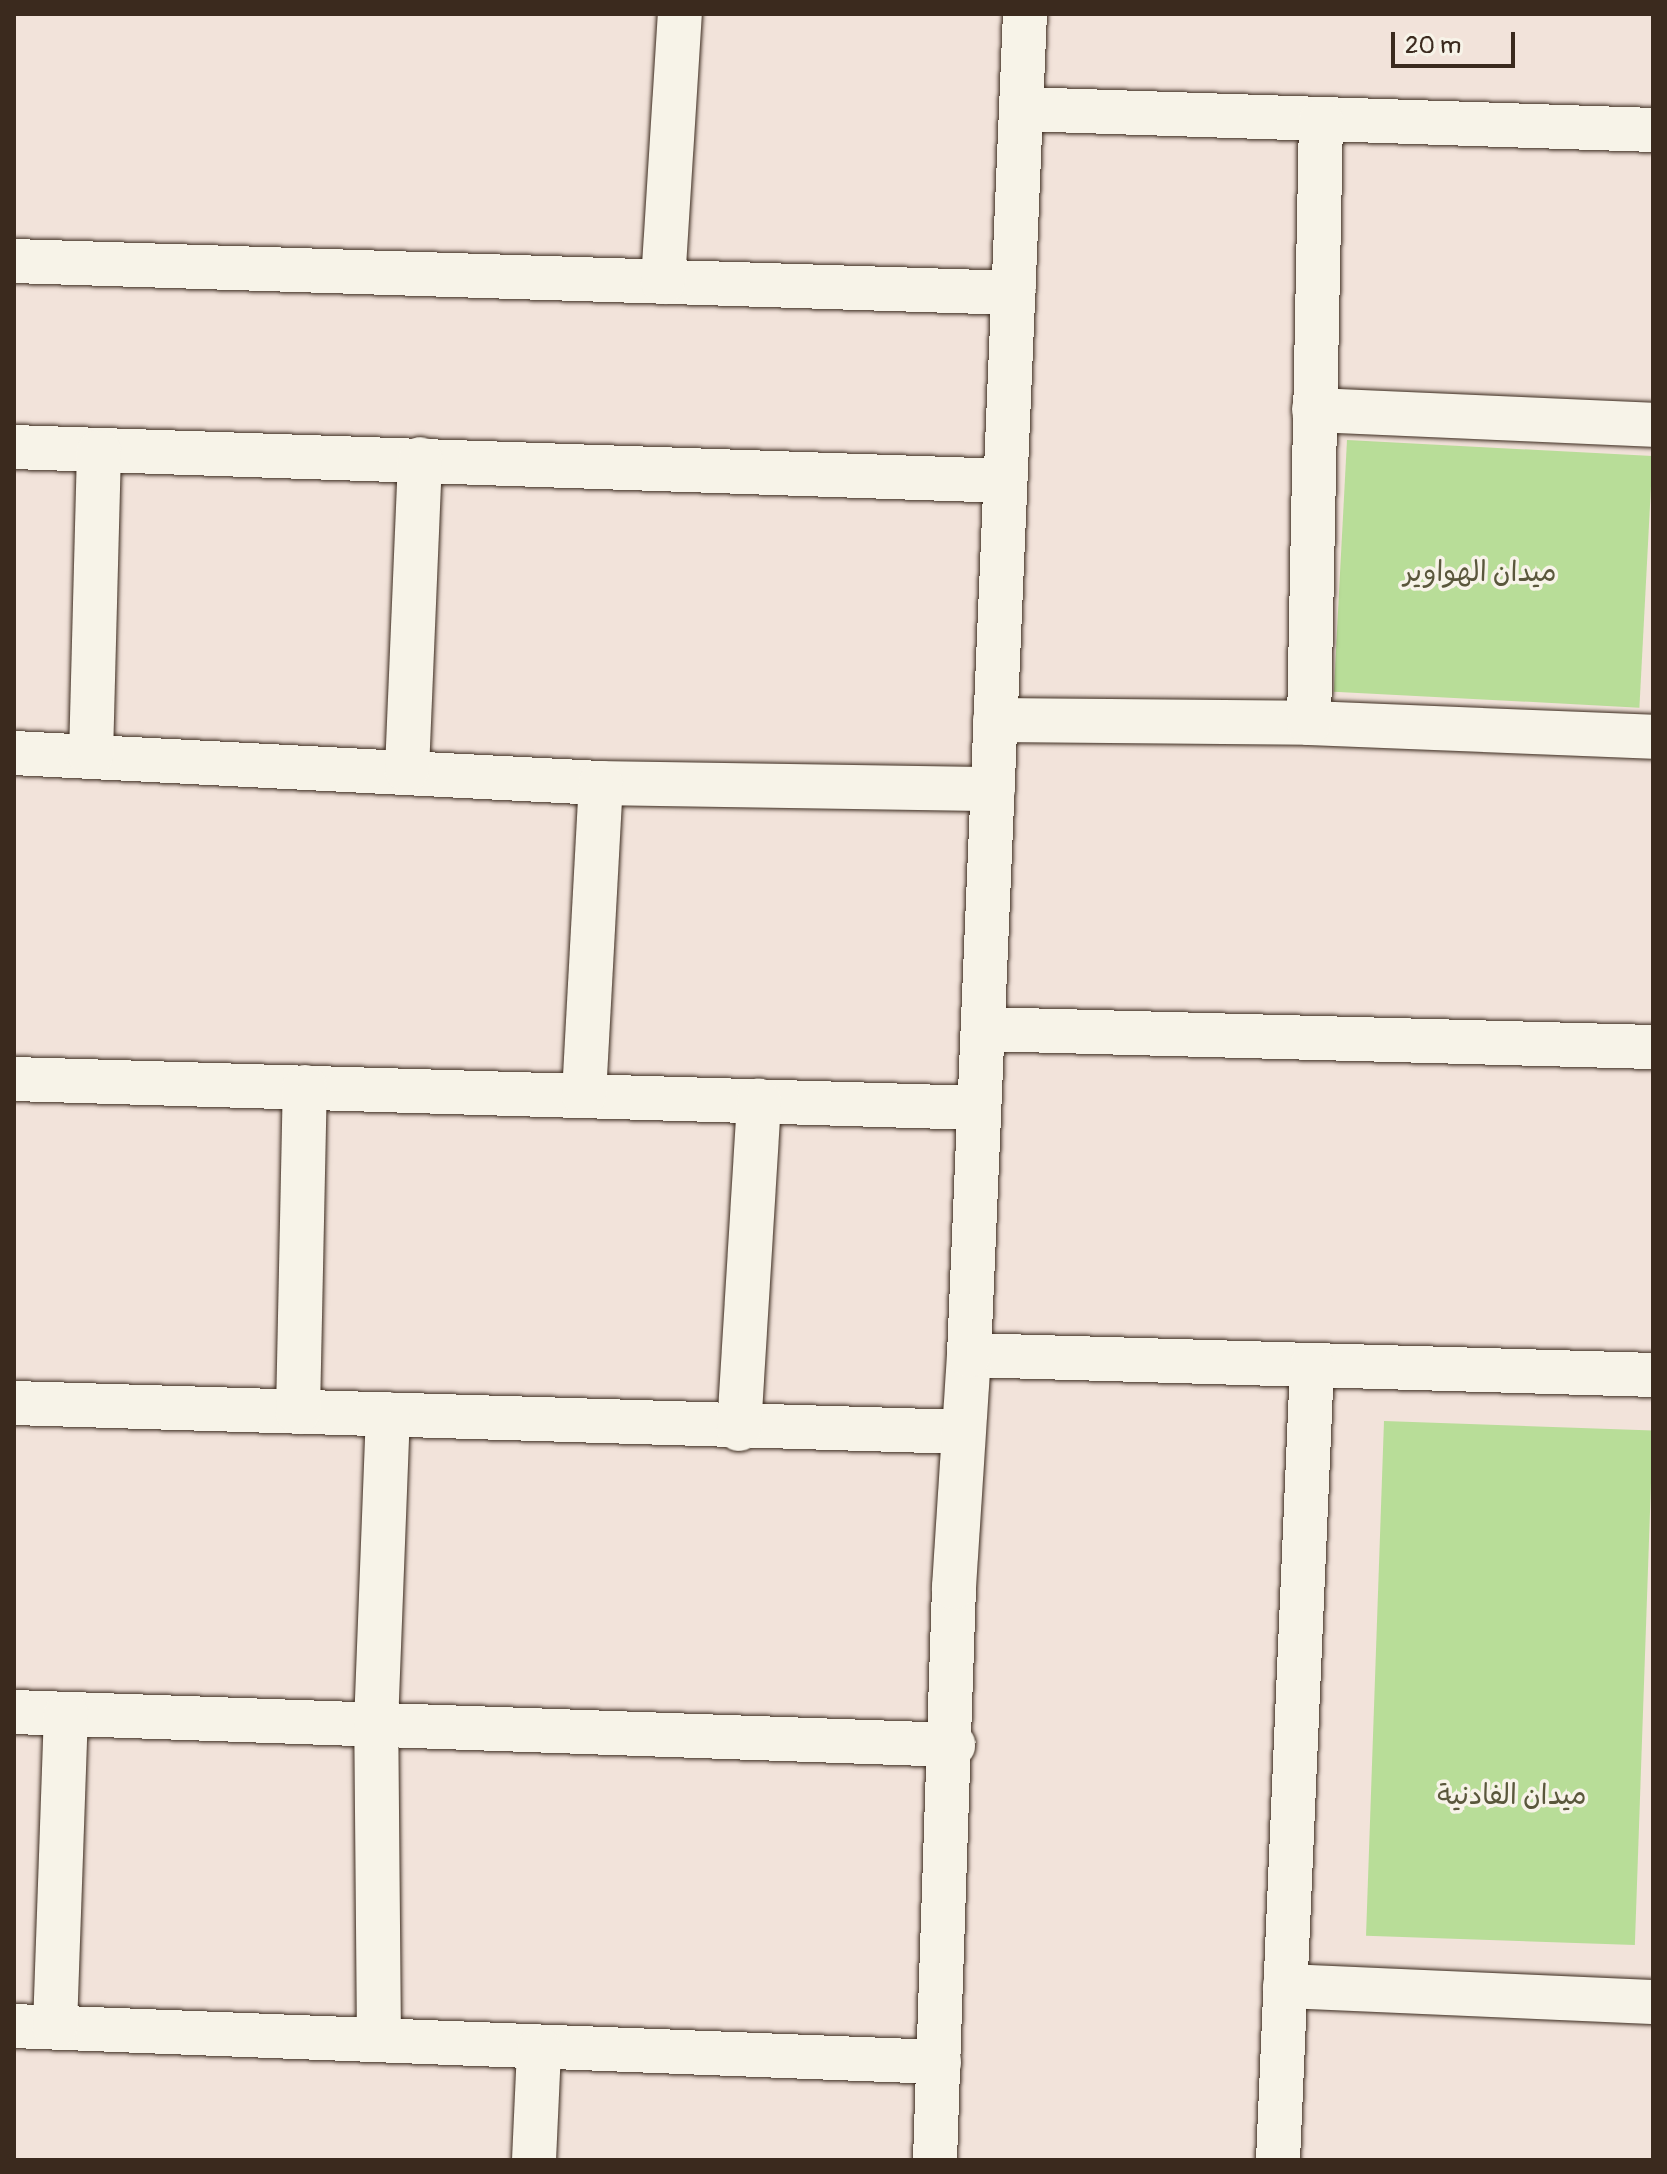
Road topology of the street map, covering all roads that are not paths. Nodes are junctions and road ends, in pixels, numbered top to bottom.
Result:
1 (680, 14) edge
2 (1025, 14) edge
3 (1021, 109) junction
4 (1321, 121) junction
5 (1653, 130) edge
6 (14, 261) edge
7 (663, 282) junction
8 (1013, 293) junction
9 (1314, 410) junction
10 (1653, 425) edge
11 (14, 447) edge
12 (99, 452) junction
13 (420, 459) junction
14 (1005, 481) junction
15 (995, 720) junction
16 (1309, 723) junction
17 (1653, 737) edge
18 (14, 753) edge
19 (91, 756) junction
20 (407, 770) junction
21 (601, 783) junction
22 (993, 789) junction
23 (983, 1029) junction
24 (1653, 1047) edge
25 (14, 1079) edge
26 (305, 1087) junction
27 (584, 1095) junction
28 (759, 1101) junction
29 (979, 1108) junction
30 (969, 1355) junction
31 (1312, 1366) junction
32 (1653, 1375) edge
33 (14, 1403) edge
34 (298, 1412) junction
35 (388, 1414) junction
36 (739, 1429) junction
37 (963, 1432) junction
38 (14, 1712) edge
39 (66, 1714) junction
40 (376, 1725) junction
41 (953, 1745) junction
42 (1285, 1986) junction
43 (1653, 2002) edge
44 (34, 2027) edge
45 (379, 2040) junction
46 (539, 2049) junction
47 (939, 2062) junction
48 (534, 2160) edge
49 (935, 2160) edge
50 (1278, 2160) edge

1 - 7 street
2 - 3 street
3 - 4 street
3 - 8 street
4 - 5 street
4 - 9 street
6 - 7 street
7 - 8 street
8 - 14 street
9 - 10 street
9 - 16 street
11 - 12 street
12 - 13 street
12 - 19 street
13 - 14 street
13 - 20 street
14 - 15 street
15 - 16 street
15 - 22 street
16 - 17 street
18 - 19 street
19 - 20 street
20 - 21 street
21 - 22 street
21 - 27 street
22 - 23 street
23 - 24 street
23 - 29 street
25 - 26 street
26 - 27 street
26 - 34 street
27 - 28 street
28 - 29 street
28 - 36 street
29 - 30 street
30 - 31 street
30 - 37 street
31 - 32 street
31 - 42 street
33 - 34 street
34 - 35 street
35 - 36 street
35 - 40 street
36 - 37 street
37 - 41 street
38 - 39 street
39 - 40 street
39 - 44 street
40 - 41 street
40 - 45 street
41 - 47 street
42 - 43 street
42 - 50 street
44 - 45 street
45 - 46 street
46 - 47 street
46 - 48 street
47 - 49 street

